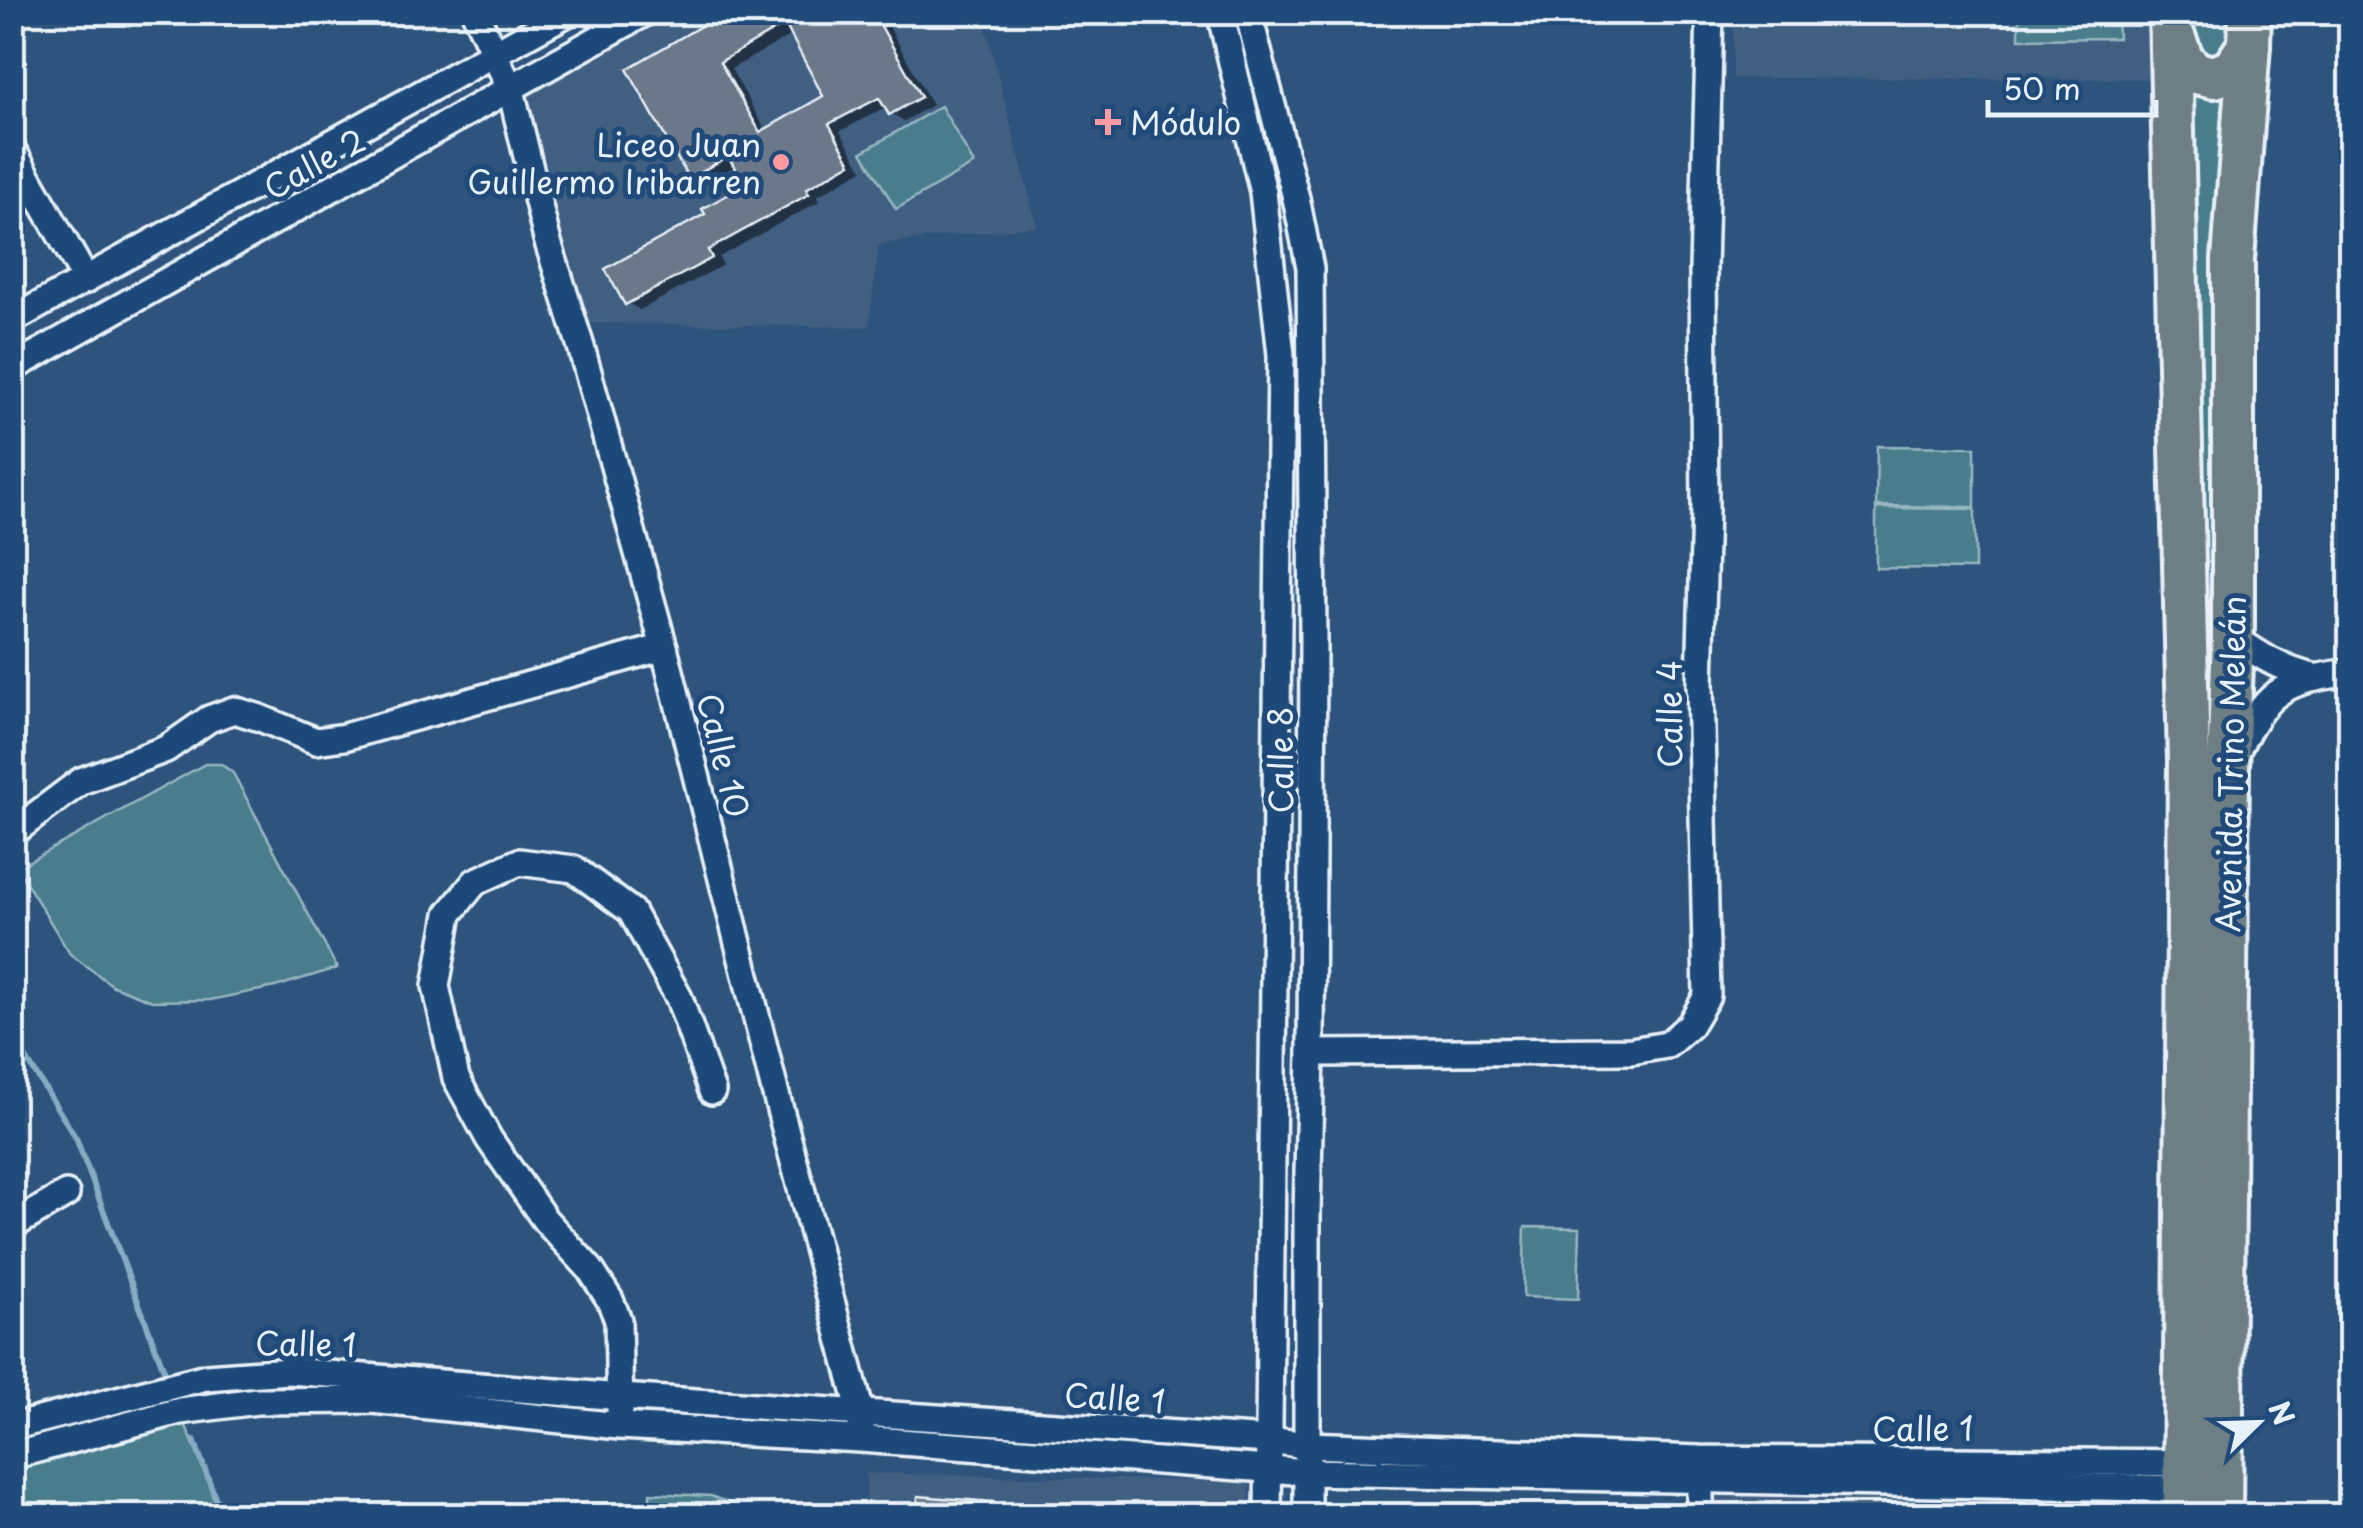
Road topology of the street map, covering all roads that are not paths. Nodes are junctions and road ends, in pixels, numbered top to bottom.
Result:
1 (475, 12) edge
2 (568, 12) edge
3 (646, 12) edge
4 (1220, 12) edge
5 (1248, 12) edge
6 (1710, 12) edge
7 (2170, 19) edge
8 (2249, 29) edge
9 (495, 54) junction
10 (511, 90) junction
11 (12, 149) edge
12 (86, 280) junction
13 (12, 320) edge
14 (12, 368) edge
15 (2234, 637) junction
16 (664, 646) junction
17 (2350, 672) edge
18 (2313, 677) junction
19 (2228, 768) junction
20 (12, 833) edge
21 (1312, 1053) junction
22 (712, 1091) dead end
23 (66, 1194) dead end
24 (12, 1226) edge
25 (621, 1397) junction
26 (619, 1426) junction
27 (861, 1426) junction
28 (12, 1427) edge
29 (1270, 1440) junction
30 (1306, 1445) junction
31 (12, 1456) edge
32 (1268, 1470) junction
33 (1700, 1470) junction
34 (1308, 1472) junction
35 (2203, 1489) edge
36 (1268, 1516) edge
37 (1307, 1516) edge
38 (1700, 1516) edge

1 - 9 street, Calle 10
2 - 9 street, Calle 2
3 - 10 street, Calle 2
4 - 29 street, Calle 8
5 - 21 street, Calle 8
6 - 21 street, Calle 4
7 - 8 main road
7 - 35 main road, Avenida Trino Meleán
8 - 15 main road, Avenida Trino Meleán
9 - 10 street, Calle 10
9 - 12 street, Calle 2
10 - 14 street, Calle 2
10 - 16 street, Calle 10
11 - 12 street
12 - 13 street, Calle 2
15 - 18 street
15 - 19 main road, Avenida Trino Meleán
16 - 20 street
16 - 27 street, Calle 10
17 - 18 street
18 - 19 street
19 - 35 main road, Avenida Trino Meleán
21 - 30 street, Calle 8
22 - 25 street
23 - 24 street
25 - 26 street
25 - 27 street, Calle 1
25 - 28 street, Calle 1
26 - 27 street, Calle 1
26 - 31 street, Calle 1
27 - 29 street, Calle 1
27 - 32 street, Calle 1
29 - 30 street, Calle 1
29 - 32 street, Calle 8
30 - 33 street, Calle 1
30 - 34 street, Calle 8
32 - 34 street, Calle 1
32 - 36 street, Calle 8
33 - 34 street, Calle 1
33 - 35 street, Calle 1
33 - 38 street
34 - 37 street, Calle 8

